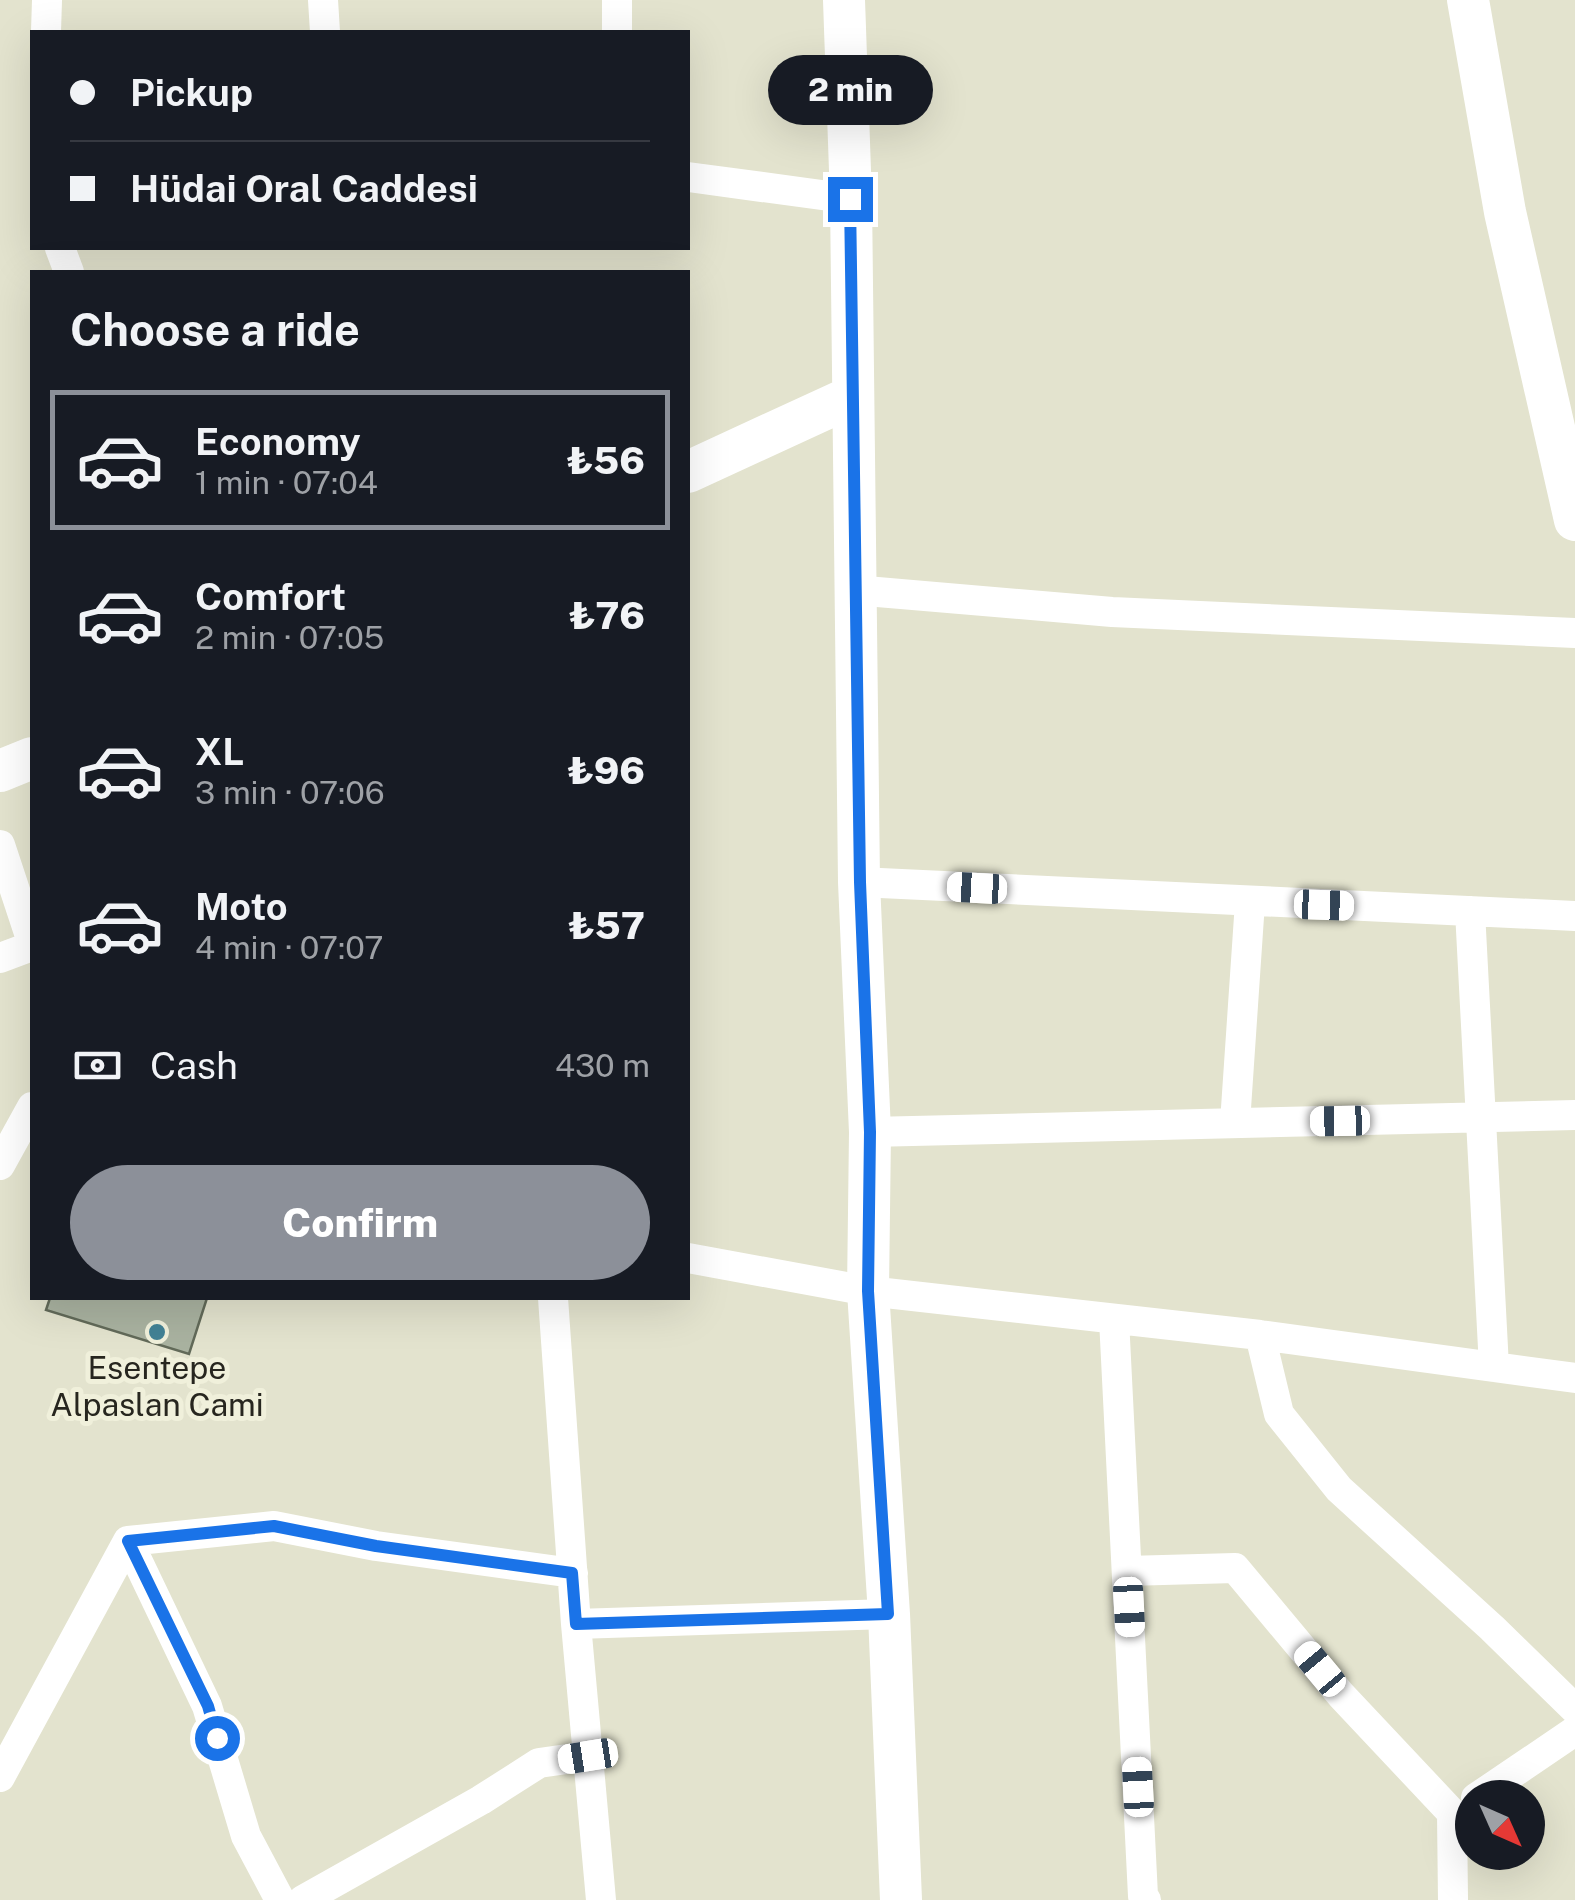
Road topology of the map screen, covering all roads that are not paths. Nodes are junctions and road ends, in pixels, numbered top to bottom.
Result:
1 (46, 0) edge
2 (324, 0) edge
3 (617, 0) edge
4 (844, 0) edge
5 (1468, 0) edge
6 (46, 30) edge
7 (325, 30) edge
8 (618, 30) edge
9 (690, 178) edge
10 (850, 199) junction
11 (853, 396) junction
12 (1562, 406) edge
13 (690, 471) edge
14 (1575, 520) edge
15 (854, 590) junction
16 (1575, 633) edge
17 (30, 759) edge
18 (0, 771) edge
19 (0, 845) edge
20 (860, 882) junction
21 (1250, 902) junction
22 (1470, 911) junction
23 (1575, 916) edge
24 (30, 938) edge
25 (30, 945) edge
26 (0, 958) edge
27 (30, 1111) edge
28 (1575, 1115) edge
29 (1480, 1118) junction
30 (1235, 1123) junction
31 (870, 1132) junction
32 (0, 1165) edge
33 (690, 1258) edge
34 (868, 1291) junction
35 (553, 1300) edge
36 (1114, 1319) junction
37 (1260, 1335) junction
38 (1494, 1366) junction
39 (1575, 1378) edge
40 (128, 1541) junction
41 (1127, 1571) junction
42 (572, 1573) junction
43 (888, 1614) junction
44 (576, 1624) junction
45 (1575, 1709) edge
46 (1575, 1731) edge
47 (588, 1756) junction
48 (1, 1771) edge
49 (1503, 1780) edge
50 (1455, 1794) edge
51 (1458, 1870) edge
52 (280, 1900) edge
53 (303, 1900) edge
54 (601, 1900) edge
55 (900, 1900) edge
56 (1146, 1900) edge
57 (1454, 1900) edge

1 - 6 street
2 - 7 street
3 - 8 street
4 - 10 street
5 - 12 street
9 - 10 street
10 - 11 street
11 - 13 street
11 - 15 street
12 - 14 street
15 - 16 street
15 - 20 street
17 - 18 street
19 - 24 street
20 - 21 street
20 - 31 street
21 - 22 street
21 - 30 street
22 - 23 street
22 - 29 street
25 - 26 street
27 - 32 street
28 - 29 street
29 - 30 street
29 - 38 street
30 - 31 street
31 - 34 street
33 - 34 street
34 - 36 street
34 - 43 street
35 - 42 street
36 - 37 street
36 - 41 street
37 - 38 street
37 - 45 street
38 - 39 street
40 - 42 street
40 - 48 street
40 - 52 street
41 - 50 street
41 - 56 street
42 - 44 street
43 - 44 street
43 - 55 street
44 - 47 street
46 - 49 street
47 - 53 street
47 - 54 street
51 - 57 street

